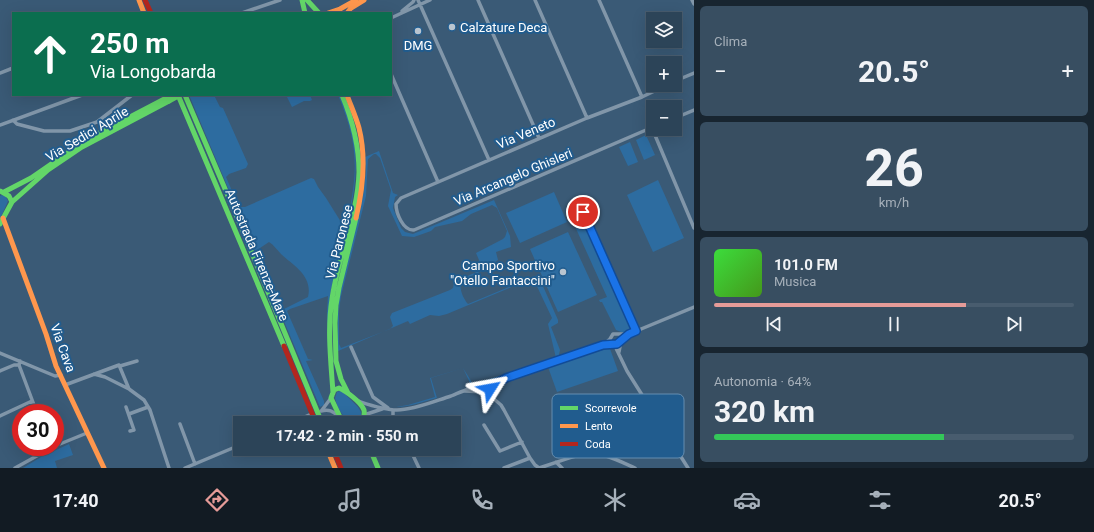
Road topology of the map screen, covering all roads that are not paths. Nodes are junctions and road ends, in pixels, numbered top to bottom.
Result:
1 (138, 0) edge
2 (145, 0) edge
3 (280, 0) edge
4 (302, 0) edge
5 (307, 0) edge
6 (356, 0) edge
7 (364, 0) edge
8 (414, 0) edge
9 (418, 0) edge
10 (430, 0) edge
11 (478, 0) edge
12 (535, 0) edge
13 (599, 0) edge
14 (692, 0) edge
15 (694, 4) edge
16 (420, 5) junction
17 (256, 8) junction
18 (144, 12) edge
19 (151, 12) edge
20 (245, 12) edge
21 (255, 12) edge
22 (305, 12) edge
23 (316, 12) edge
24 (331, 12) edge
25 (347, 12) edge
26 (398, 15) junction
27 (392, 18) edge
28 (12, 68) edge
29 (694, 72) edge
30 (0, 73) edge
31 (392, 76) edge
32 (682, 78) edge
33 (652, 92) edge
34 (79, 96) edge
35 (131, 96) edge
36 (179, 96) edge
37 (185, 96) edge
38 (342, 96) edge
39 (348, 96) edge
40 (642, 97) junction
41 (169, 98) edge
42 (694, 110) edge
43 (682, 115) edge
44 (587, 118) junction
45 (13, 120) junction
46 (0, 125) edge
47 (646, 131) edge
48 (656, 136) edge
49 (539, 138) junction
50 (489, 160) junction
51 (438, 182) junction
52 (2, 192) edge
53 (12, 202) junction
54 (396, 204) joint
55 (583, 212) dead end
56 (3, 218) junction
57 (0, 224) edge
58 (0, 227) edge
59 (694, 228) edge
60 (8, 233) junction
61 (694, 307) edge
62 (636, 331) junction
63 (618, 334) junction
64 (629, 334) junction
65 (610, 339) junction
66 (620, 342) junction
67 (613, 344) junction
68 (603, 345) junction
69 (351, 347) dead end
70 (0, 353) edge
71 (619, 353) junction
72 (20, 361) junction
73 (137, 361) dead end
74 (19, 365) junction
75 (120, 366) junction
76 (0, 371) edge
77 (94, 374) junction
78 (61, 375) junction
79 (506, 378) junction
80 (65, 385) junction
81 (485, 386) junction
82 (129, 389) junction
83 (490, 390) junction
84 (464, 391) junction
85 (348, 393) junction
86 (485, 393) junction
87 (641, 394) edge
88 (332, 395) junction
89 (373, 396) junction
90 (355, 400) junction
91 (32, 401) junction
92 (366, 403) junction
93 (33, 404) edge
94 (126, 407) dead end
95 (148, 407) junction
96 (383, 408) junction
97 (392, 410) junction
98 (129, 414) junction
99 (0, 416) edge
100 (313, 416) edge
101 (319, 416) edge
102 (339, 416) edge
103 (340, 416) edge
104 (362, 416) edge
105 (369, 416) edge
106 (393, 416) edge
107 (180, 424) dead end
108 (484, 425) dead end
109 (130, 431) dead end
110 (86, 433) junction
111 (64, 442) edge
112 (522, 442) junction
113 (233, 448) edge
114 (36, 456) edge
115 (330, 456) edge
116 (336, 456) edge
117 (373, 456) edge
118 (413, 456) edge
119 (530, 458) junction
120 (570, 458) edge
121 (610, 458) edge
122 (682, 458) edge
123 (556, 462) junction
124 (194, 464) junction
125 (15, 468) edge
126 (104, 468) edge
127 (170, 468) edge
128 (185, 468) edge
129 (335, 468) edge
130 (341, 468) edge
131 (378, 468) edge
132 (419, 468) edge
133 (504, 468) edge
134 (539, 468) edge
135 (562, 468) edge
136 (635, 468) edge
137 (688, 468) edge

1 - 18 main road
2 - 19 main road
3 - 17 street
4 - 22 main road
5 - 23 main road
6 - 24 main road
7 - 25 main road
8 - 26 street
9 - 16 street
10 - 16 street
11 - 49 street
12 - 44 street
13 - 40 street
14 - 15 street
16 - 26 street
16 - 50 street
17 - 20 street
17 - 21 street
26 - 27 street
28 - 30 street
29 - 32 street
31 - 51 street
33 - 40 street, Via Veneto
34 - 45 street
35 - 45 street
36 - 100 main road, Autostrada Firenze-Mare
37 - 101 main road, Autostrada Firenze-Mare
38 - 88 main road, Via Paronese
39 - 85 main road, Via Paronese
40 - 44 street, Via Veneto
41 - 52 main road, Via Sedici Aprile
41 - 53 main road, Via Sedici Aprile
42 - 43 street
44 - 49 street, Via Veneto
45 - 46 street
47 - 54 street, Via Arcangelo Ghisleri
48 - 59 street
49 - 50 street, Via Veneto
50 - 51 street, Via Veneto
51 - 54 street, Via Veneto
52 - 53 main road
53 - 56 main road, Via Sedici Aprile
55 - 62 street
56 - 57 main road, Via Sedici Aprile
56 - 60 main road, Via Cava
58 - 60 main road
60 - 78 main road, Via Cava
61 - 62 street
62 - 64 street
63 - 64 street
63 - 65 street
63 - 66 street
64 - 66 street
65 - 67 street
65 - 68 street
66 - 67 street
66 - 71 street
67 - 68 street
67 - 71 street
68 - 79 street
69 - 89 street
70 - 72 street
71 - 87 street
72 - 74 street
72 - 78 street
73 - 75 street
74 - 76 street
74 - 91 street
75 - 77 street
75 - 82 street
77 - 80 street
77 - 82 street
78 - 80 main road, Via Cava
79 - 81 street
79 - 83 street
80 - 110 main road, Via Cava
81 - 83 street
81 - 84 street
81 - 86 street
82 - 95 street
83 - 86 street
84 - 86 street
84 - 97 street
85 - 88 main road
85 - 90 main road
86 - 112 street
88 - 102 street
88 - 103 main road
89 - 92 street
89 - 97 street
90 - 92 street
90 - 104 main road
91 - 93 street
91 - 99 street
92 - 96 street
94 - 98 street
95 - 98 street
95 - 127 street
96 - 97 street
96 - 105 street
97 - 106 street
98 - 109 street
107 - 124 street
108 - 112 street
110 - 111 street
110 - 126 main road, Via Cava
112 - 119 street
113 - 124 street
114 - 125 street
115 - 129 main road
116 - 130 main road
117 - 131 main road
118 - 132 street
119 - 133 street
119 - 134 street
120 - 123 street
121 - 136 street
122 - 137 street
123 - 134 street
123 - 135 street
124 - 128 street

